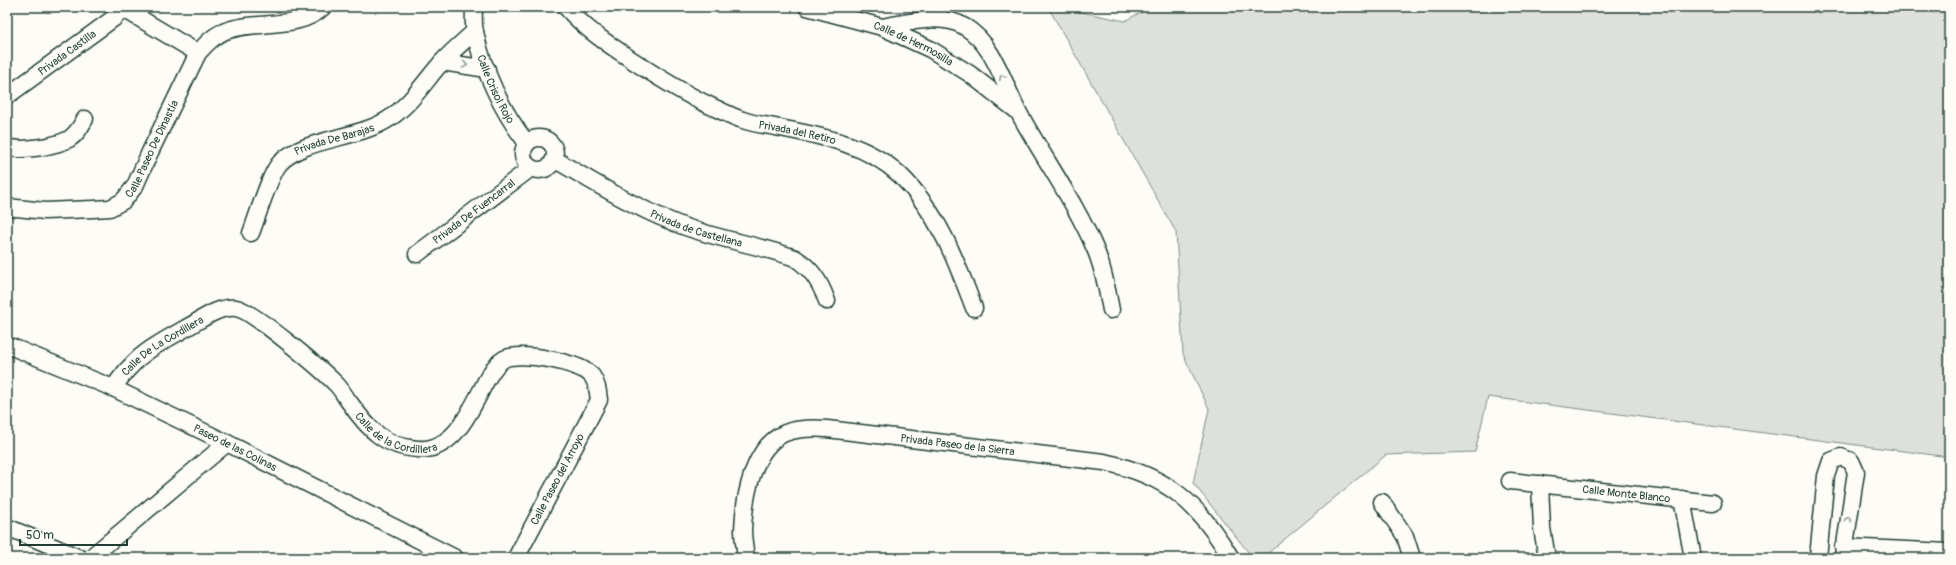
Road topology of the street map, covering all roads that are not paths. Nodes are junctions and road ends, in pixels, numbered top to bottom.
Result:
1 (323, 7) edge
2 (474, 7) edge
3 (566, 7) edge
4 (807, 7) edge
5 (124, 8) edge
6 (882, 27) junction
7 (475, 31) junction
8 (198, 53) junction
9 (442, 62) junction
10 (487, 69) junction
11 (7, 96) edge
12 (1018, 112) junction
13 (85, 119) dead end
14 (527, 143) junction
15 (7, 147) edge
16 (554, 159) junction
17 (531, 168) junction
18 (7, 207) edge
19 (251, 233) dead end
20 (417, 254) dead end
21 (827, 301) dead end
22 (974, 308) dead end
23 (1110, 310) dead end
24 (217, 311) joint
25 (12, 347) dead end
26 (113, 388) junction
27 (599, 400) joint
28 (227, 443) junction
29 (1510, 481) dead end
30 (1540, 484) junction
31 (1682, 499) junction
32 (1382, 502) dead end
33 (1713, 503) dead end
34 (7, 527) edge
35 (1843, 552) edge
36 (1949, 552) edge
37 (80, 558) edge
38 (90, 558) edge
39 (455, 558) edge
40 (516, 558) edge
41 (746, 558) edge
42 (1232, 558) edge
43 (1412, 558) edge
44 (1547, 558) edge
45 (1693, 558) edge
46 (1818, 558) edge

1 - 8 street, Calle Paseo De Dinastía
2 - 7 street, Calle Crisol Rojo
3 - 22 street, Privada del Retiro
4 - 6 street, Calle de Hermosilla
5 - 8 street
5 - 11 street, Privada Castilla
6 - 12 street, Calle de Hermosilla
12 -> 6 street, Calle de Hermosilla
7 - 9 street, Privada De Barajas
7 - 10 street, Calle Crisol Rojo
8 - 18 street, Calle Paseo De Dinastía
9 -> 10 street
9 - 19 street, Privada De Barajas
10 - 14 street, Calle Crisol Rojo
12 - 23 street, Calle de Hermosilla
13 - 15 street
14 - 16 street
14 - 17 street
16 - 17 street
16 - 21 street, Privada de Castellana
17 - 20 street, Privada De Fuencarral
24 - 26 street, Calle De La Cordillera
24 - 27 street, Calle de la Cordillera
25 - 26 street, Paseo de las Colinas
26 - 28 street, Paseo de las Colinas
27 - 40 street, Calle Paseo del Arroyo
28 - 38 street
28 - 39 street, Paseo de las Colinas
29 - 30 street, Calle Monte Blanco
30 - 31 street, Calle Monte Blanco
30 - 44 street
31 - 33 street, Calle Monte Blanco
31 - 45 street
32 - 43 street
34 - 37 street
35 - 36 street
35 -> 46 street
41 - 42 street, Privada Paseo de la Sierra

